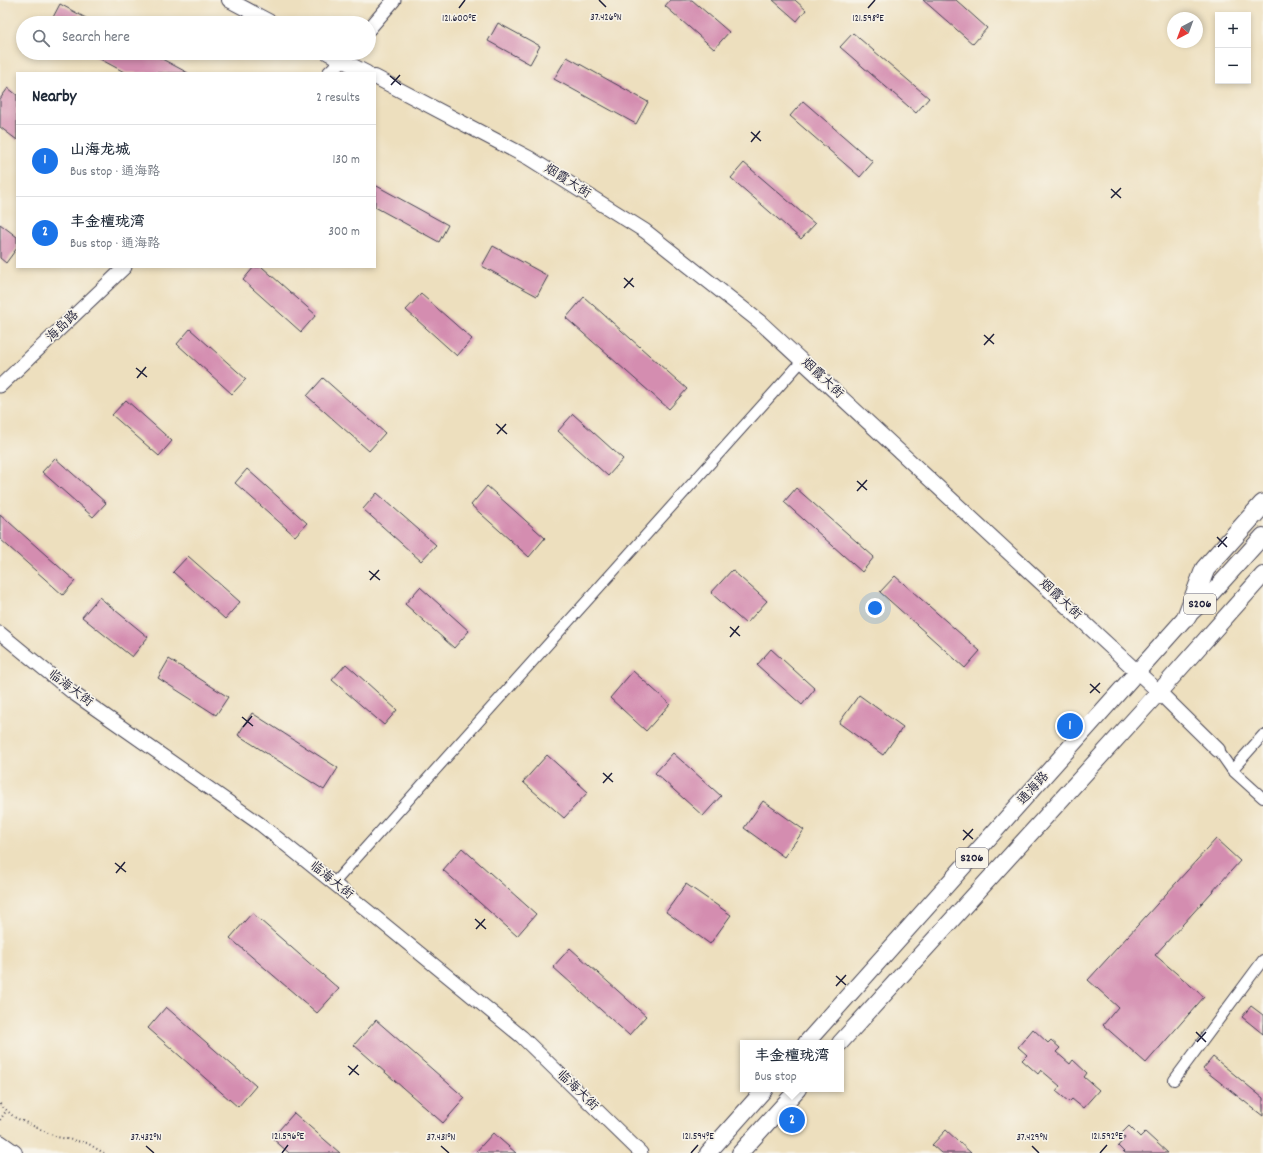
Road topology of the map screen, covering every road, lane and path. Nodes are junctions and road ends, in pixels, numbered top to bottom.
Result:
1 (229, 0) edge
2 (394, 0) edge
3 (259, 16) edge
4 (376, 21) edge
5 (342, 60) edge
6 (349, 60) edge
7 (330, 72) edge
8 (366, 72) edge
9 (376, 78) edge
10 (124, 268) edge
11 (802, 360) junction
12 (0, 386) edge
13 (1263, 504) edge
14 (1263, 536) edge
15 (1263, 575) edge
16 (1187, 616) junction
17 (0, 633) edge
18 (1138, 672) junction
19 (1159, 692) junction
20 (1263, 735) edge
21 (1218, 750) joint
22 (1232, 770) junction
23 (1263, 798) edge
24 (334, 883) junction
25 (1263, 960) edge
26 (809, 1040) edge
27 (843, 1040) edge
28 (1174, 1080) dead end
29 (762, 1092) edge
30 (795, 1092) edge
31 (0, 1104) edge
32 (6, 1111) junction
33 (0, 1120) edge
34 (0, 1143) edge
35 (14, 1153) edge
36 (104, 1153) edge
37 (641, 1153) edge
38 (708, 1153) edge
39 (740, 1153) edge

1 - 3 main road
2 - 4 street
5 - 7 street
6 - 8 main road
9 - 11 main road, 烟霞大街
10 - 12 street, 海岛路
11 - 18 main road, 烟霞大街
11 - 24 street
13 - 16 highway
14 - 16 main road, 通海路 / S206
15 - 19 main road, 通海路 / S206
16 - 18 main road, 通海路 / S206
17 - 24 street, 临海大街
18 - 19 main road, 烟霞大街
18 - 26 main road, 通海路 / S206
19 - 21 main road, 烟霞大街
19 - 27 main road, 通海路 / S206
20 - 22 street
21 - 22 street
22 - 23 street
24 - 37 street, 临海大街
25 - 28 street
29 - 38 main road
30 - 39 main road
31 - 32 path
32 - 33 path
32 - 36 path
34 - 35 main road

